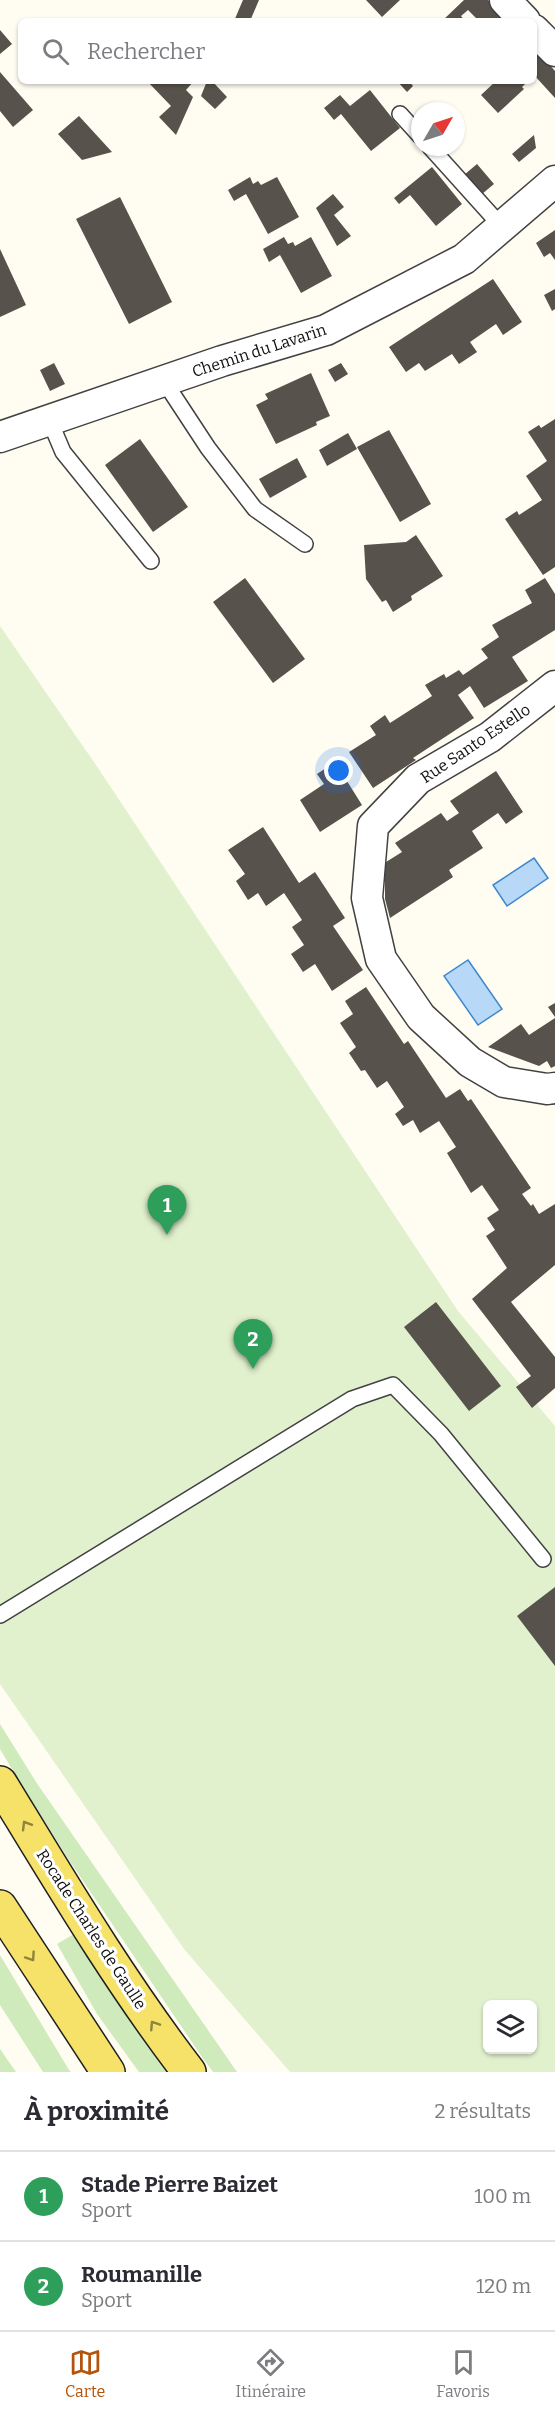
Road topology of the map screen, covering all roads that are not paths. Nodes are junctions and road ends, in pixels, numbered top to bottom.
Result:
1 (505, 0) edge
2 (522, 18) edge
3 (537, 33) edge
4 (555, 51) edge
5 (400, 114) dead end
6 (411, 126) edge
7 (438, 156) edge
8 (555, 182) edge
9 (502, 227) junction
10 (164, 381) junction
11 (49, 419) junction
12 (0, 437) edge
13 (305, 544) dead end
14 (151, 561) dead end
15 (555, 686) edge
16 (555, 1088) edge
17 (543, 1559) dead end
18 (0, 1615) edge
19 (0, 1783) edge
20 (0, 1907) edge
21 (108, 2072) edge
22 (189, 2072) edge

1 - 2 street
3 - 4 street
5 - 6 lane
7 - 9 lane
8 - 9 street, Chemin du Lavarin
9 - 10 street, Chemin du Lavarin
10 - 11 street, Chemin du Lavarin
10 - 13 lane
11 - 12 street, Chemin du Lavarin
11 - 14 lane
15 - 16 street, Rue Santo Estello
17 - 18 lane
22 -> 19 main road, Rocade Charles de Gaulle
20 -> 21 main road

